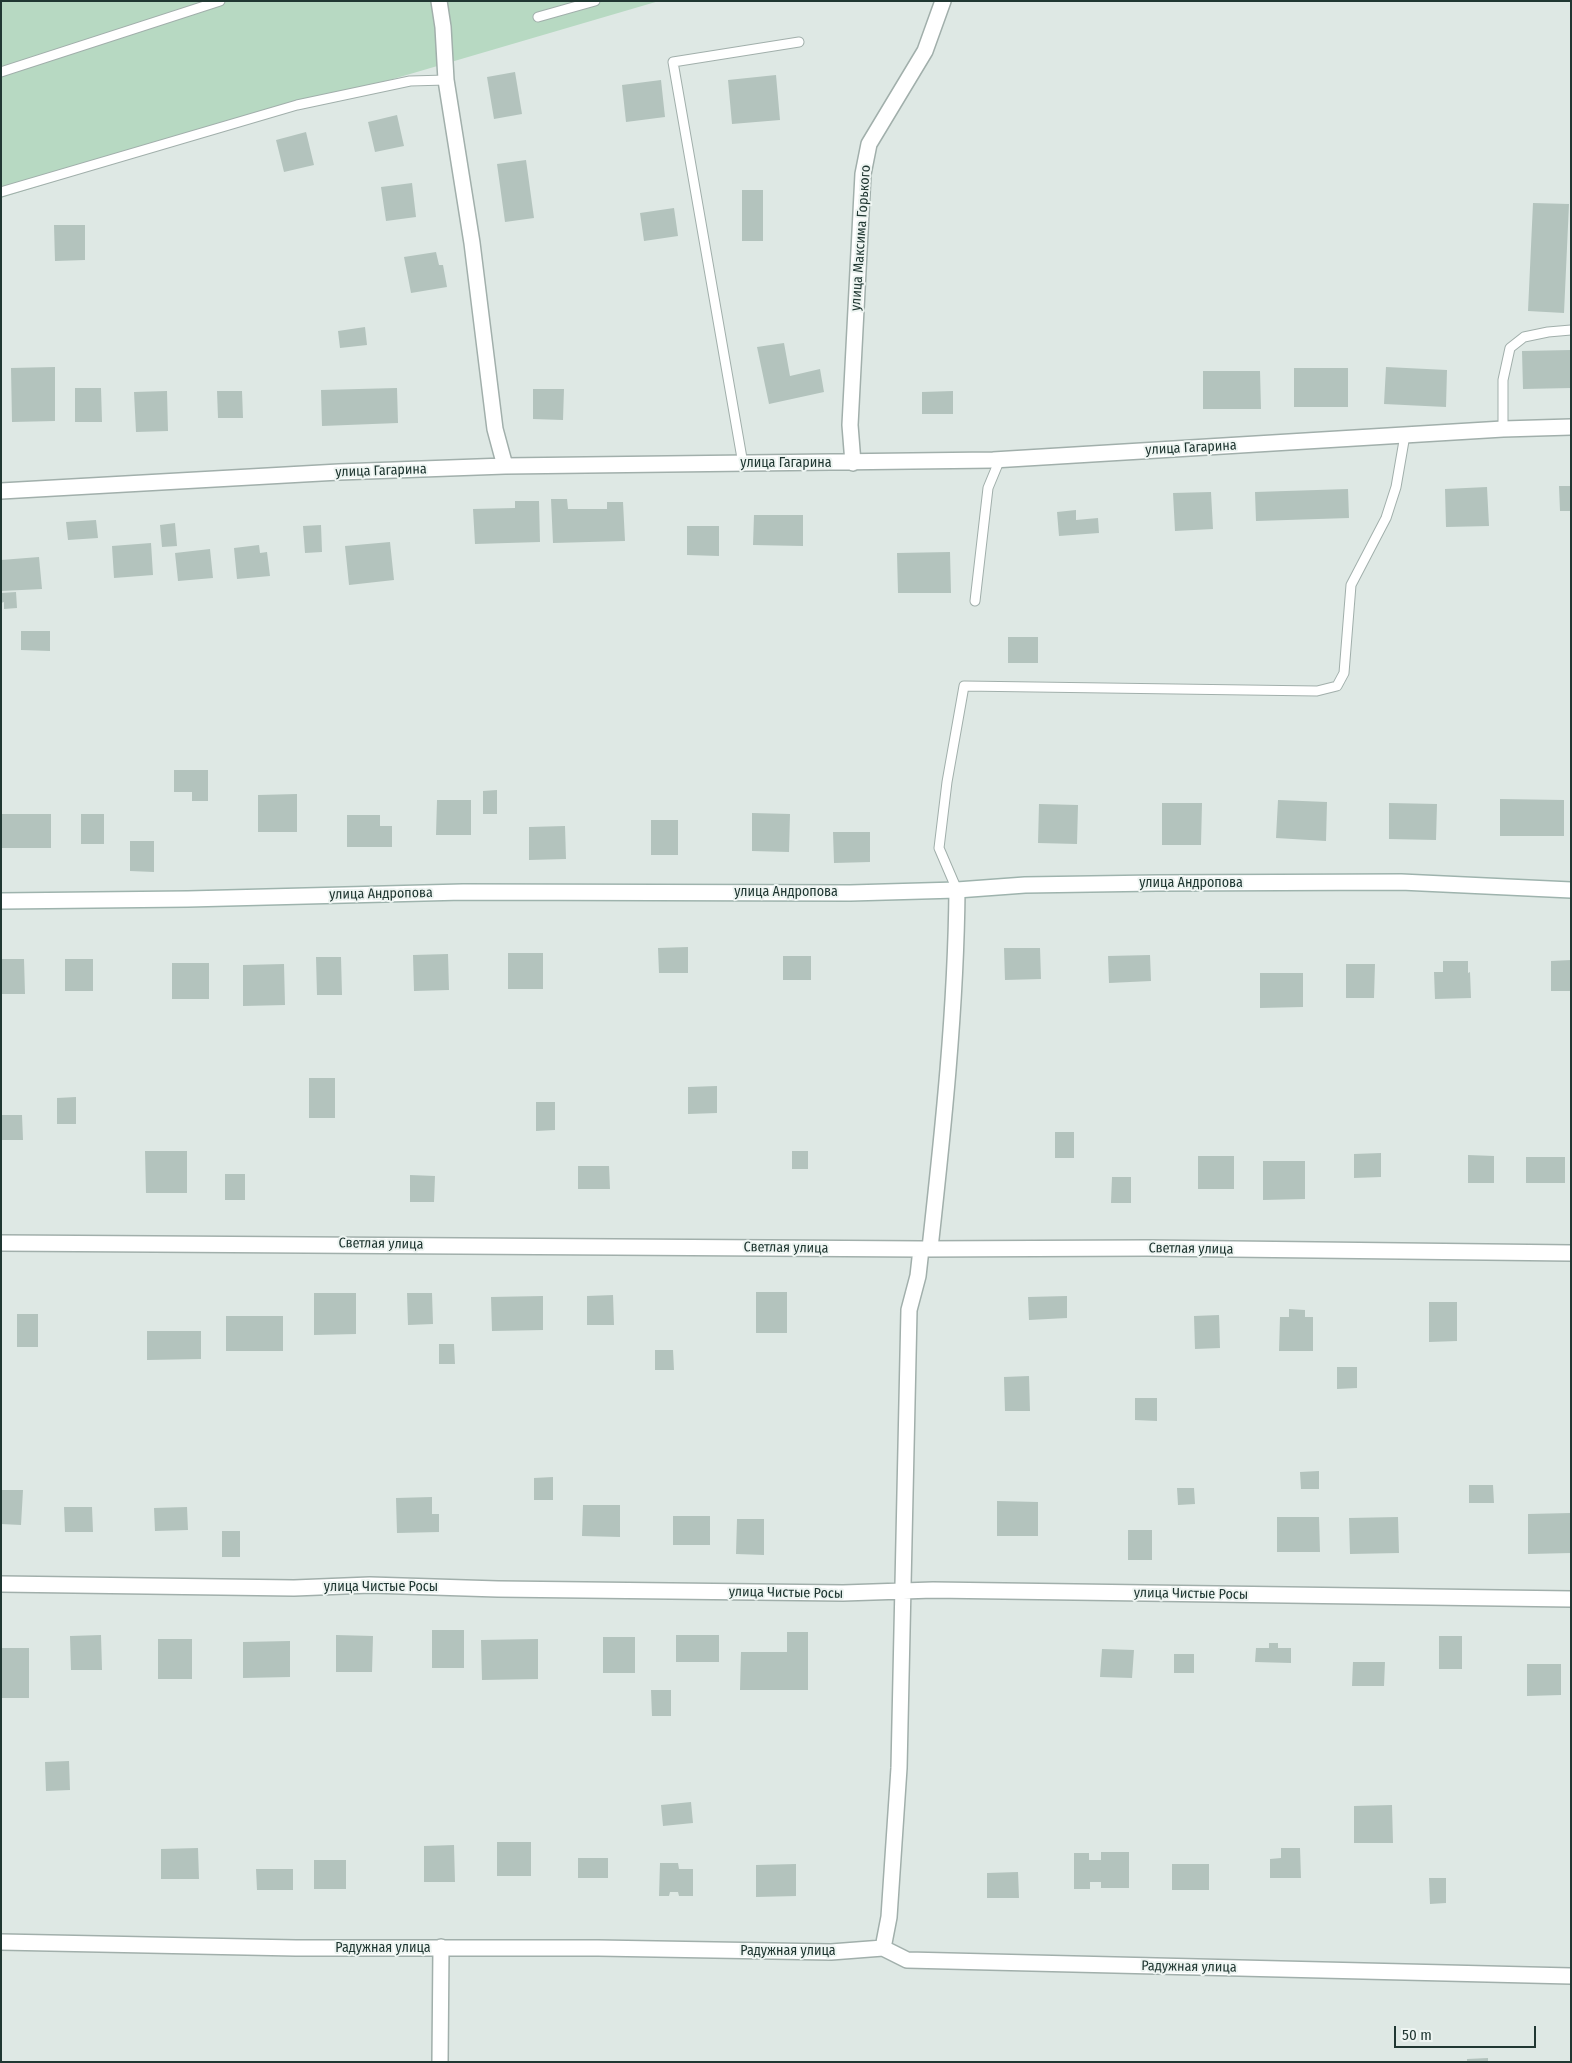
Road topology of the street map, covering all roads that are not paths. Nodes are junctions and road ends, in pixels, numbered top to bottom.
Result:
1 (220, 1) edge
2 (439, 1) edge
3 (595, 1) edge
4 (943, 1) edge
5 (538, 17) dead end
6 (799, 42) dead end
7 (1, 72) edge
8 (446, 80) junction
9 (1, 192) edge
10 (1571, 330) edge
11 (1571, 427) edge
12 (1503, 429) junction
13 (1405, 435) junction
14 (1000, 459) junction
15 (853, 463) junction
16 (743, 464) junction
17 (505, 466) junction
18 (1, 491) edge
19 (975, 601) dead end
20 (957, 890) junction
21 (1571, 890) edge
22 (1, 901) edge
23 (1, 1243) edge
24 (926, 1249) junction
25 (1571, 1254) edge
26 (1, 1584) edge
27 (903, 1592) junction
28 (1571, 1599) edge
29 (1, 1942) edge
30 (440, 1948) junction
31 (883, 1948) junction
32 (1571, 1976) edge
33 (440, 2062) edge

1 - 7 lane
2 - 8 street
3 - 5 lane
4 - 15 street, улица Максима Горького
6 - 16 lane
8 - 9 lane
8 - 17 street
10 - 12 lane
11 - 12 street, улица Гагарина
12 - 13 street, улица Гагарина
13 - 14 street, улица Гагарина
13 - 20 lane
14 - 15 street, улица Гагарина
14 - 19 lane
15 - 16 street, улица Гагарина
16 - 17 street, улица Гагарина
17 - 18 street, улица Гагарина
20 - 21 street, улица Андропова
20 - 22 street, улица Андропова
20 - 24 street
23 - 24 street, Светлая улица
24 - 25 street, Светлая улица
24 - 27 street
26 - 27 street, улица Чистые Росы
27 - 28 street, улица Чистые Росы
27 - 31 street
29 - 30 street, Радужная улица
30 - 31 street, Радужная улица
30 - 33 street
31 - 32 street, Радужная улица

